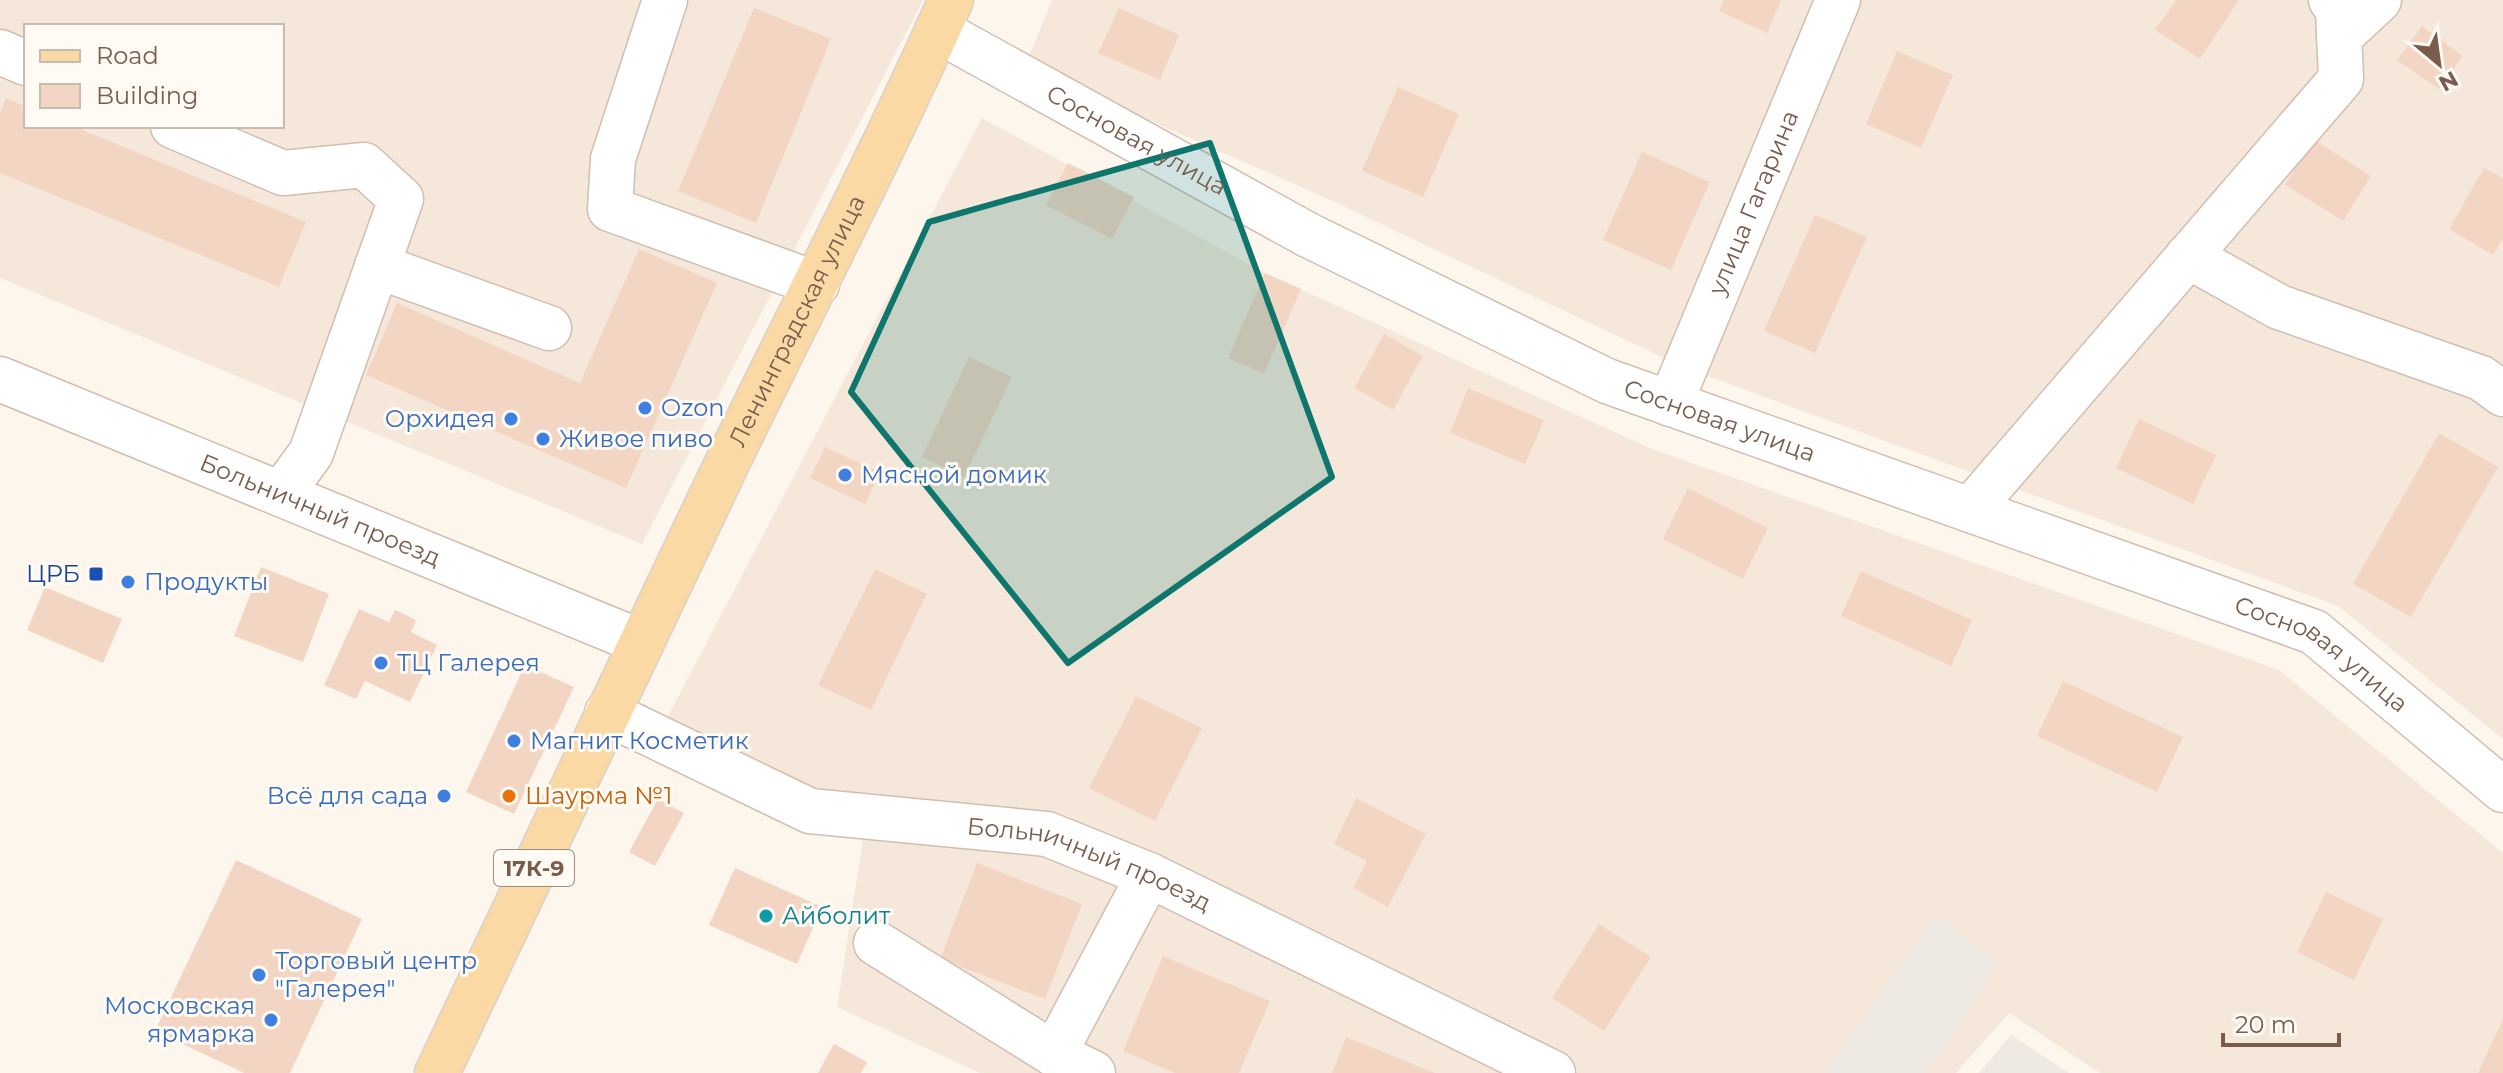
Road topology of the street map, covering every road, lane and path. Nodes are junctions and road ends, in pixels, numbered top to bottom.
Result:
1 (665, 0) edge
2 (1838, 0) edge
3 (2379, 0) edge
4 (944, 15) edge
5 (2335, 18) edge
6 (0, 52) edge
7 (24, 62) edge
8 (178, 128) edge
9 (2188, 256) junction
10 (377, 266) junction
11 (817, 284) junction
12 (549, 328) dead end
13 (0, 379) edge
14 (2503, 394) edge
15 (1670, 404) junction
16 (281, 494) junction
17 (1970, 510) junction
18 (636, 652) junction
19 (607, 713) junction
20 (2503, 790) edge
21 (1149, 875) junction
22 (876, 943) dead end
23 (1054, 1054) junction
24 (437, 1073) edge
25 (1093, 1073) edge
26 (1553, 1073) edge

1 - 11 street
2 - 15 street, улица Гагарина
3 - 5 street
4 - 11 main road, Ленинградская улица
4 - 15 street, Сосновая улица
5 - 9 street
6 - 7 street
8 - 10 street
9 - 14 street
9 - 17 street
10 - 12 street
10 - 16 street
11 - 18 main road, Ленинградская улица
13 - 16 street, Больничный проезд
15 - 17 street, Сосновая улица
16 - 18 street, Больничный проезд
17 - 20 street, Сосновая улица
18 - 19 main road, Ленинградская улица / 17К-9
19 - 21 street, Больничный проезд
19 - 24 main road, Ленинградская улица / 17К-9
21 - 23 street
21 - 26 street, Больничный проезд
22 - 23 street
23 - 25 street

